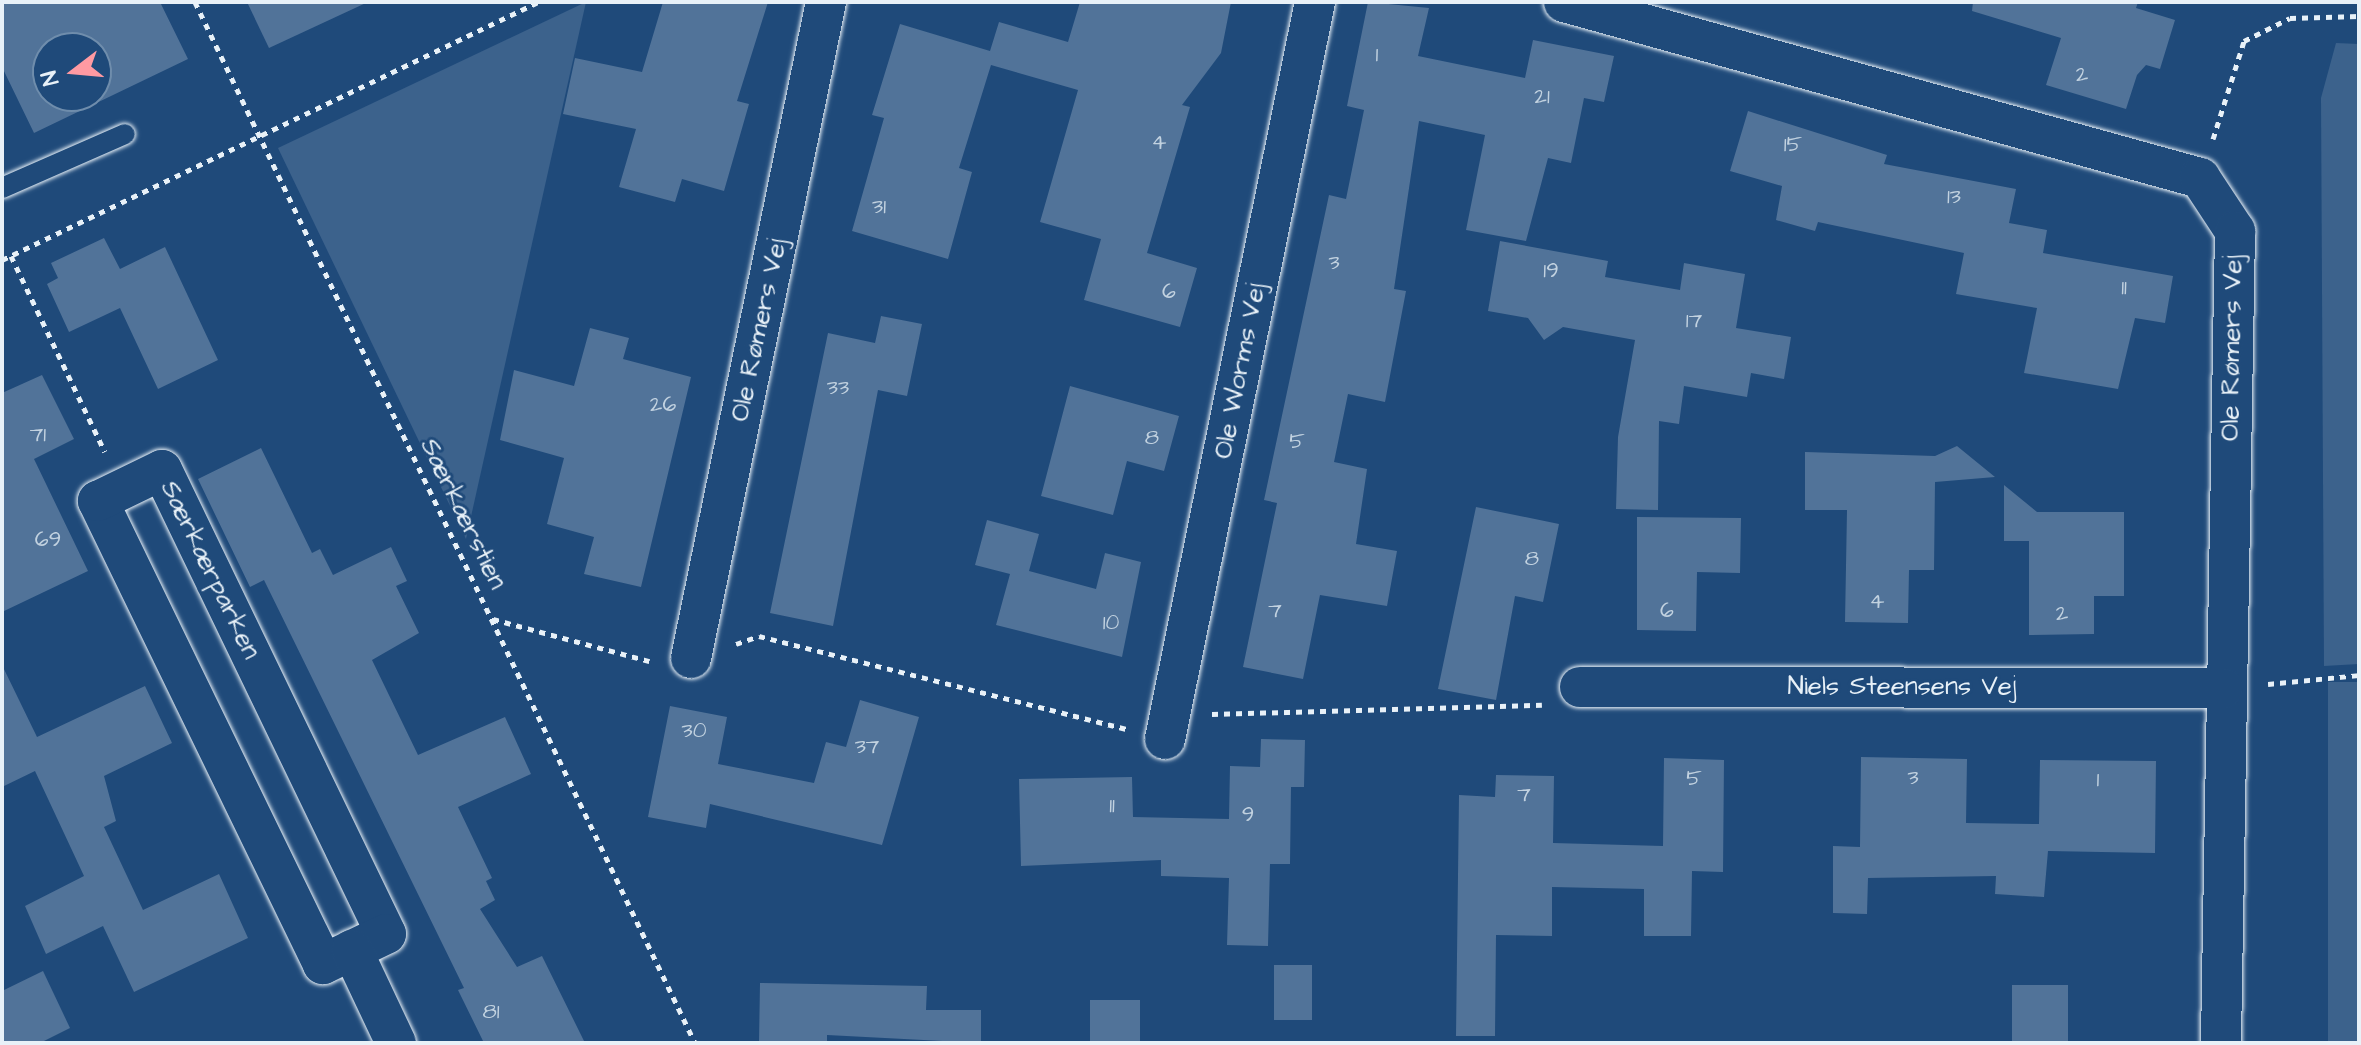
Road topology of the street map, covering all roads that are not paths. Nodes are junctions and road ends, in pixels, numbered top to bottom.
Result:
1 (826, 2) edge
2 (1315, 2) edge
3 (1564, 2) edge
4 (125, 134) dead end
5 (2, 188) edge
6 (691, 658) road end
7 (1580, 687) road end
8 (2223, 688) junction
9 (1165, 739) road end
10 (352, 950) junction
11 (396, 1043) edge
12 (2221, 1043) edge

1 - 6 street, Ole Rømers Vej
2 - 9 street, Ole Worms Vej
3 - 8 street, Ole Rømers Vej
4 - 5 lane
7 - 8 street, Niels Steensens Vej
8 - 12 street, Ole Rømers Vej
10 - 10 street, Særkærparken
10 - 11 street

